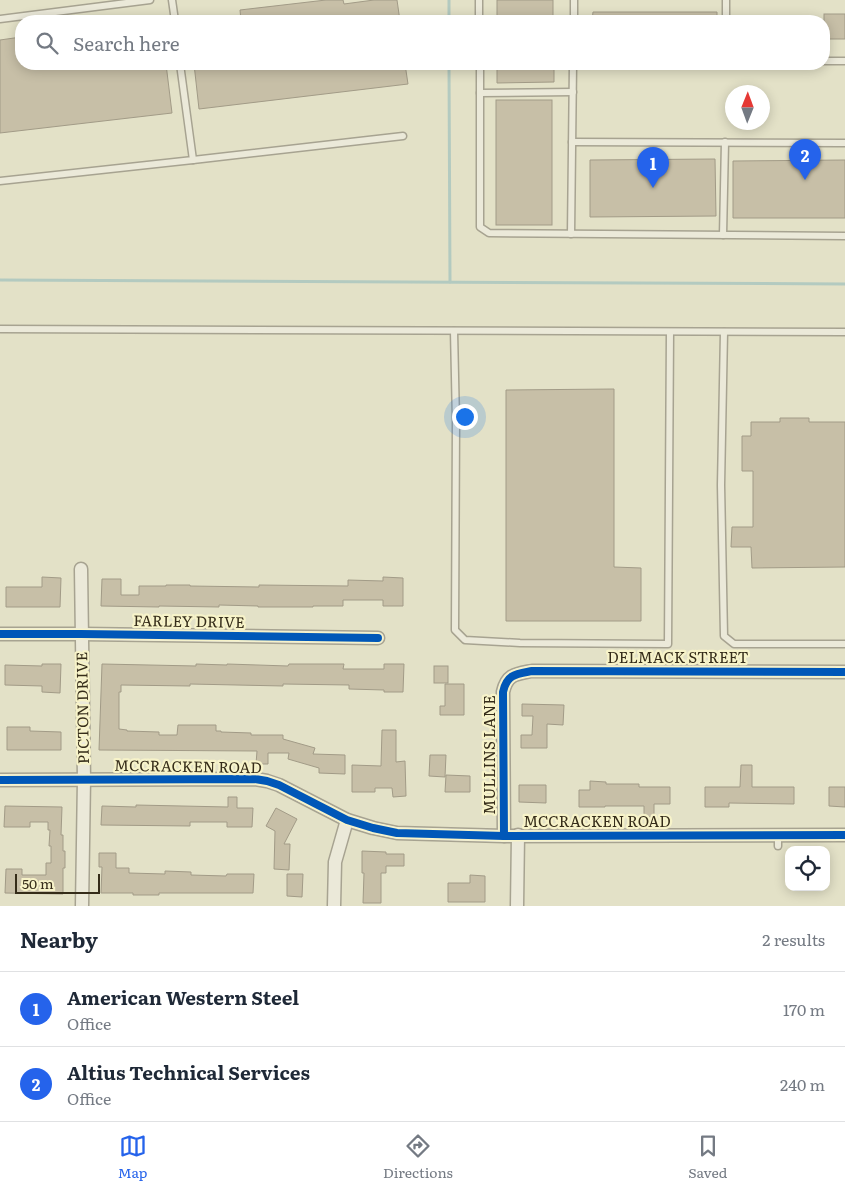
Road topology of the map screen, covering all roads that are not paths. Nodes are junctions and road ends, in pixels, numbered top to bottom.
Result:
1 (150, 0) edge
2 (172, 0) edge
3 (479, 0) edge
4 (574, 0) edge
5 (726, 0) edge
6 (32, 15) edge
7 (174, 15) edge
8 (480, 15) edge
9 (574, 15) edge
10 (726, 15) edge
11 (15, 17) edge
12 (0, 19) edge
13 (830, 61) edge
14 (845, 61) edge
15 (181, 70) edge
16 (480, 70) edge
17 (574, 70) edge
18 (573, 92) junction
19 (480, 93) junction
20 (403, 136) dead end
21 (572, 142) junction
22 (725, 142) junction
23 (845, 143) edge
24 (193, 160) junction
25 (0, 182) edge
26 (571, 234) junction
27 (723, 235) junction
28 (845, 236) edge
29 (0, 330) edge
30 (454, 331) junction
31 (670, 332) junction
32 (724, 332) junction
33 (845, 332) edge
34 (81, 569) dead end
35 (0, 634) edge
36 (81, 634) junction
37 (378, 638) dead end
38 (845, 644) edge
39 (845, 672) edge
40 (512, 676) joint
41 (84, 779) junction
42 (0, 780) edge
43 (347, 820) junction
44 (504, 836) junction
45 (518, 836) junction
46 (845, 836) edge
47 (82, 906) edge
48 (334, 906) edge
49 (518, 906) edge

1 - 6 lane
2 - 7 lane
3 - 8 lane
4 - 9 lane
5 - 10 lane
11 - 12 lane
13 - 14 lane
15 - 24 lane
16 - 19 lane
17 - 18 lane
18 - 19 lane
18 - 21 lane
19 - 26 lane
20 - 24 lane
21 - 22 lane
21 - 26 lane
22 - 23 lane
22 - 27 lane
24 - 25 lane
26 - 27 lane
27 - 28 lane
29 - 30 lane
30 - 31 lane
30 - 31 lane
31 - 32 lane
32 - 33 lane
32 - 38 lane
34 - 36 street, PICTON DRIVE
35 - 36 street, FARLEY DRIVE
36 - 37 street, FARLEY DRIVE
36 - 41 street, PICTON DRIVE
39 - 40 street, DELMACK STREET
40 - 44 street, MULLINS LANE
41 - 42 street, MCCRACKEN ROAD
41 - 43 street, MCCRACKEN ROAD
41 - 47 street, PICTON DRIVE
43 - 44 street, MCCRACKEN ROAD
43 - 48 street
44 - 45 street, MCCRACKEN ROAD
45 - 46 street, MCCRACKEN ROAD
45 - 49 street

